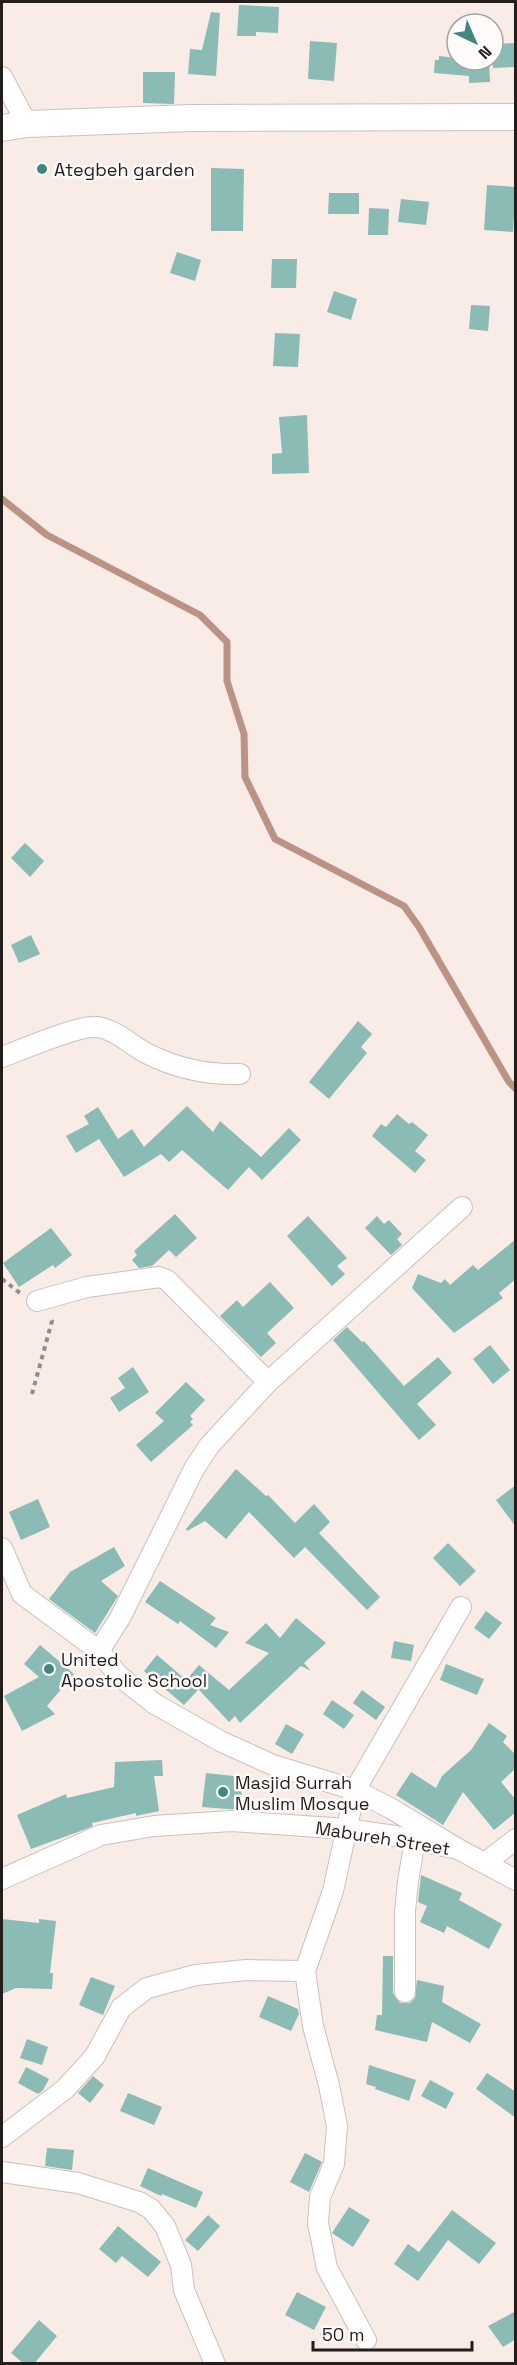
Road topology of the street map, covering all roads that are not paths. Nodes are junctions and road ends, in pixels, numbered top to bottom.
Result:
1 (2, 77) edge
2 (516, 117) edge
3 (27, 124) junction
4 (2, 128) edge
5 (2, 1057) edge
6 (240, 1074) dead end
7 (462, 1207) dead end
8 (37, 1301) road end
9 (267, 1382) junction
10 (2, 1548) edge
11 (2, 1592) edge
12 (22, 1594) junction
13 (461, 1607) dead end
14 (99, 1651) junction
15 (355, 1790) junction
16 (346, 1829) junction
17 (516, 1839) edge
18 (415, 1840) junction
19 (458, 1849) junction
20 (485, 1863) junction
21 (2, 1879) edge
22 (516, 1880) edge
23 (304, 1971) junction
24 (405, 1992) dead end
25 (2, 2136) edge
26 (2, 2172) edge
27 (366, 2340) dead end
28 (215, 2364) edge

1 - 3 street
2 - 3 street
3 - 4 street
5 - 6 street
7 - 9 street
8 - 9 street
9 - 14 street
10 - 12 street
11 - 12 street
12 - 14 street
13 - 15 street
14 - 15 street
15 - 16 street
15 - 19 street
16 - 18 street, Mabureh Street
16 - 21 street, Mabureh Street
16 - 23 street
17 - 20 street
18 - 19 street, Mabureh Street
18 - 24 street
19 - 20 street, Mabureh Street
20 - 22 street, Mabureh Street
23 - 25 street
23 - 27 street
26 - 28 street

